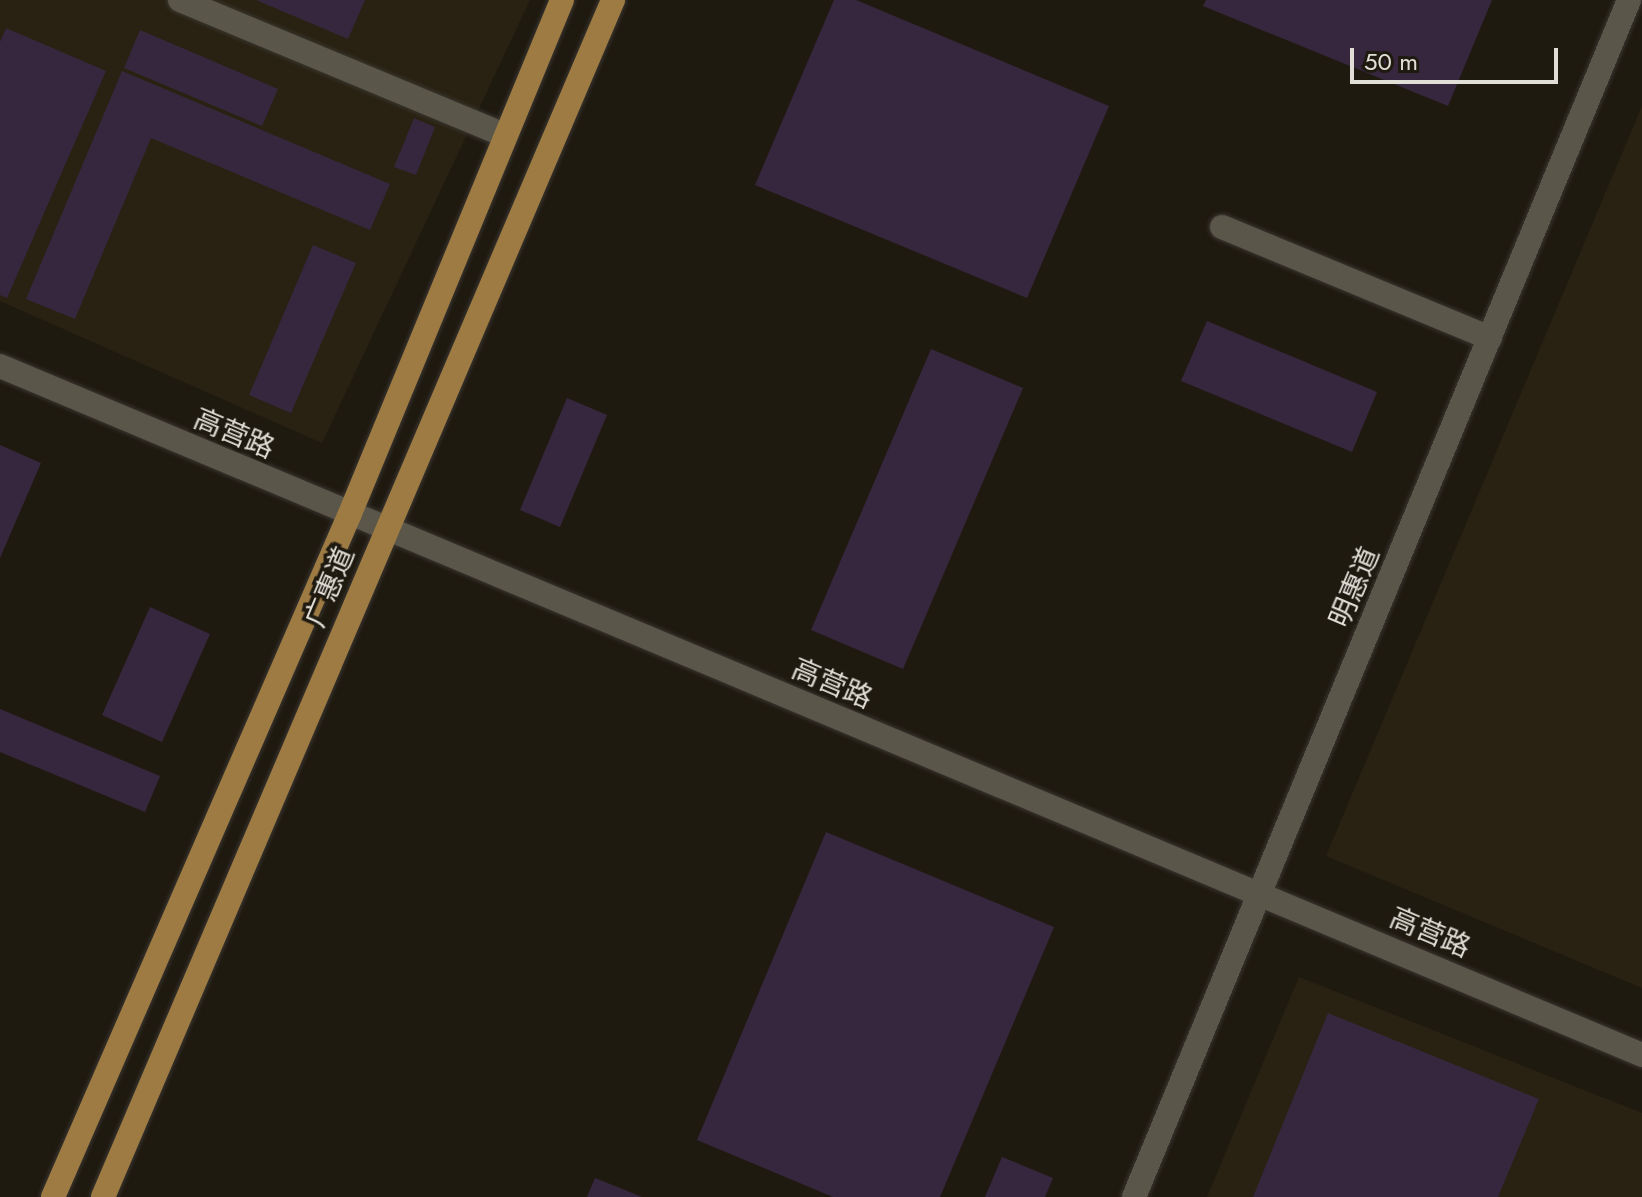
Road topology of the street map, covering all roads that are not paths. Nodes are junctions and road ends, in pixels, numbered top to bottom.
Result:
1 (180, 0) edge
2 (562, 0) edge
3 (613, 0) edge
4 (1629, 0) edge
5 (505, 135) junction
6 (1222, 227) dead end
7 (1490, 338) junction
8 (0, 366) edge
9 (349, 516) junction
10 (386, 532) junction
11 (1259, 894) junction
12 (1642, 1055) edge
13 (53, 1197) edge
14 (103, 1197) edge
15 (1134, 1197) edge

1 - 5 street
2 - 5 main road, 广惠道
3 - 10 main road, 广惠道
4 - 7 street, 明惠道
5 - 9 main road, 广惠道
6 - 7 street
7 - 11 street, 明惠道
8 - 9 street, 高营路
9 - 10 street, 高营路
9 - 13 main road, 广惠道
10 - 11 street, 高营路
10 - 14 main road, 广惠道
11 - 12 street, 高营路
11 - 15 street, 明惠道

